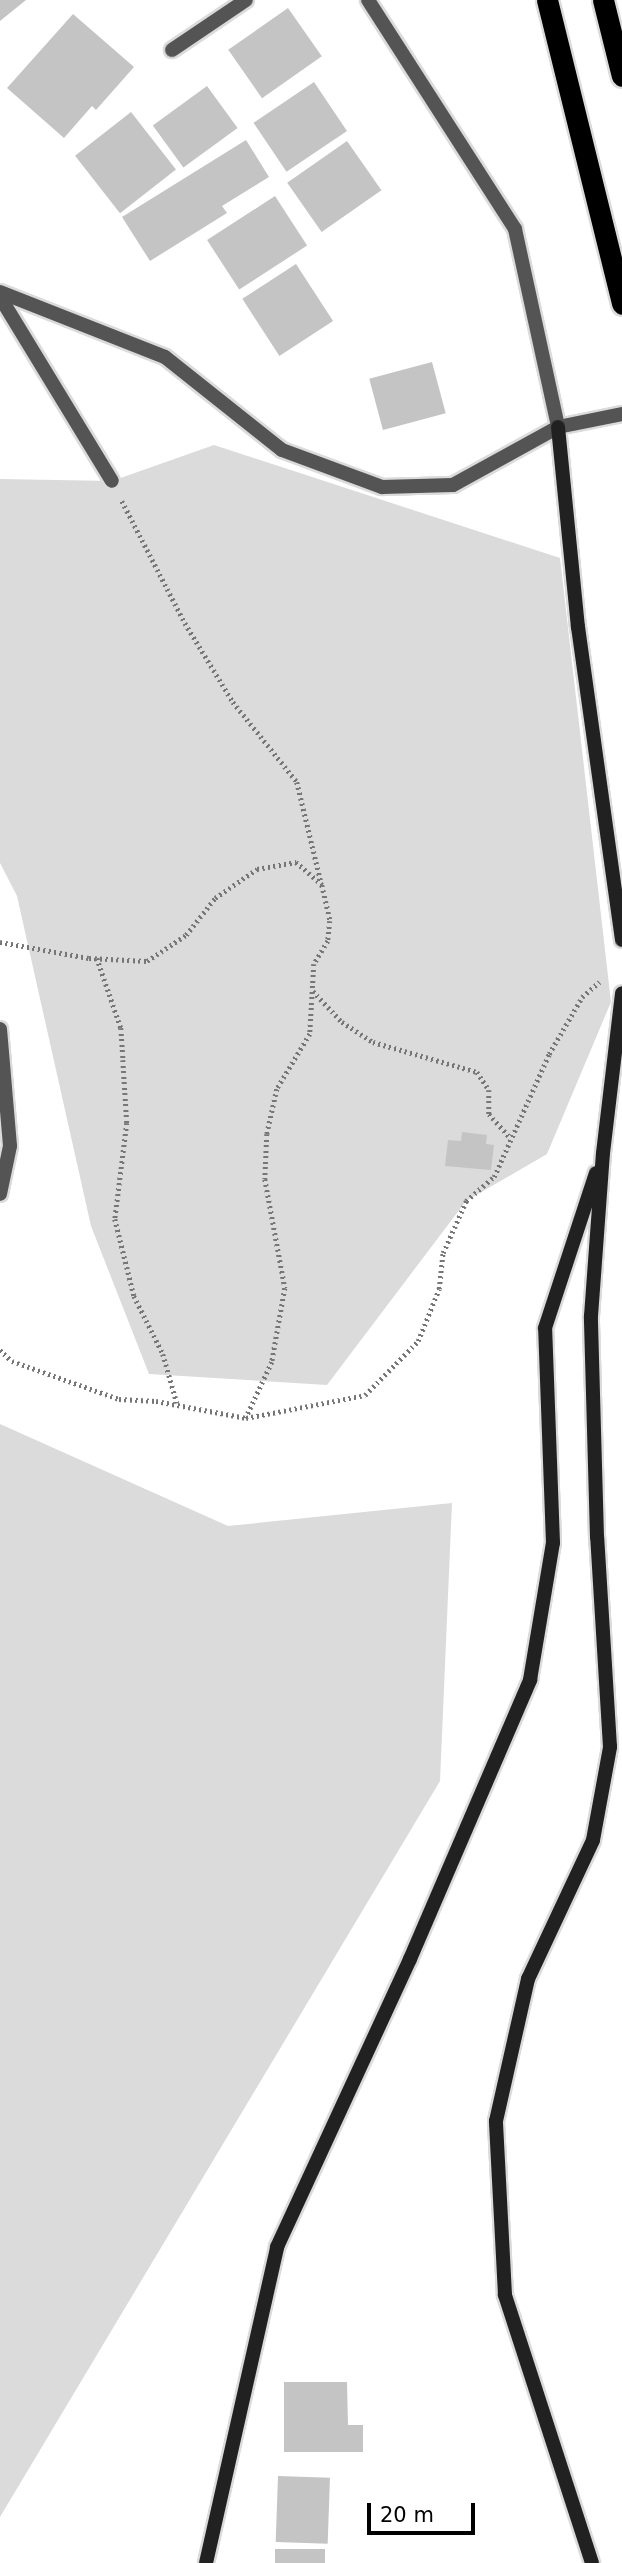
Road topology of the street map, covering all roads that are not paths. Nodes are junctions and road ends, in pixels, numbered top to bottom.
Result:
1 (246, 0) edge
2 (368, 0) edge
3 (547, 0) edge
4 (603, 0) edge
5 (172, 50) dead end
6 (622, 76) edge
7 (0, 295) edge
8 (622, 304) edge
9 (622, 414) edge
10 (558, 427) junction
11 (112, 481) road end
12 (622, 940) edge
13 (622, 993) edge
14 (0, 1029) edge
15 (603, 1153) junction
16 (0, 1194) edge
17 (206, 2563) edge
18 (592, 2563) edge

1 - 5 street
2 - 10 street
3 - 8 highway
4 - 6 highway
7 - 10 street
7 - 11 street
9 - 10 street
10 - 12 street
13 - 15 street
14 - 16 street
15 - 17 street
15 - 18 street

